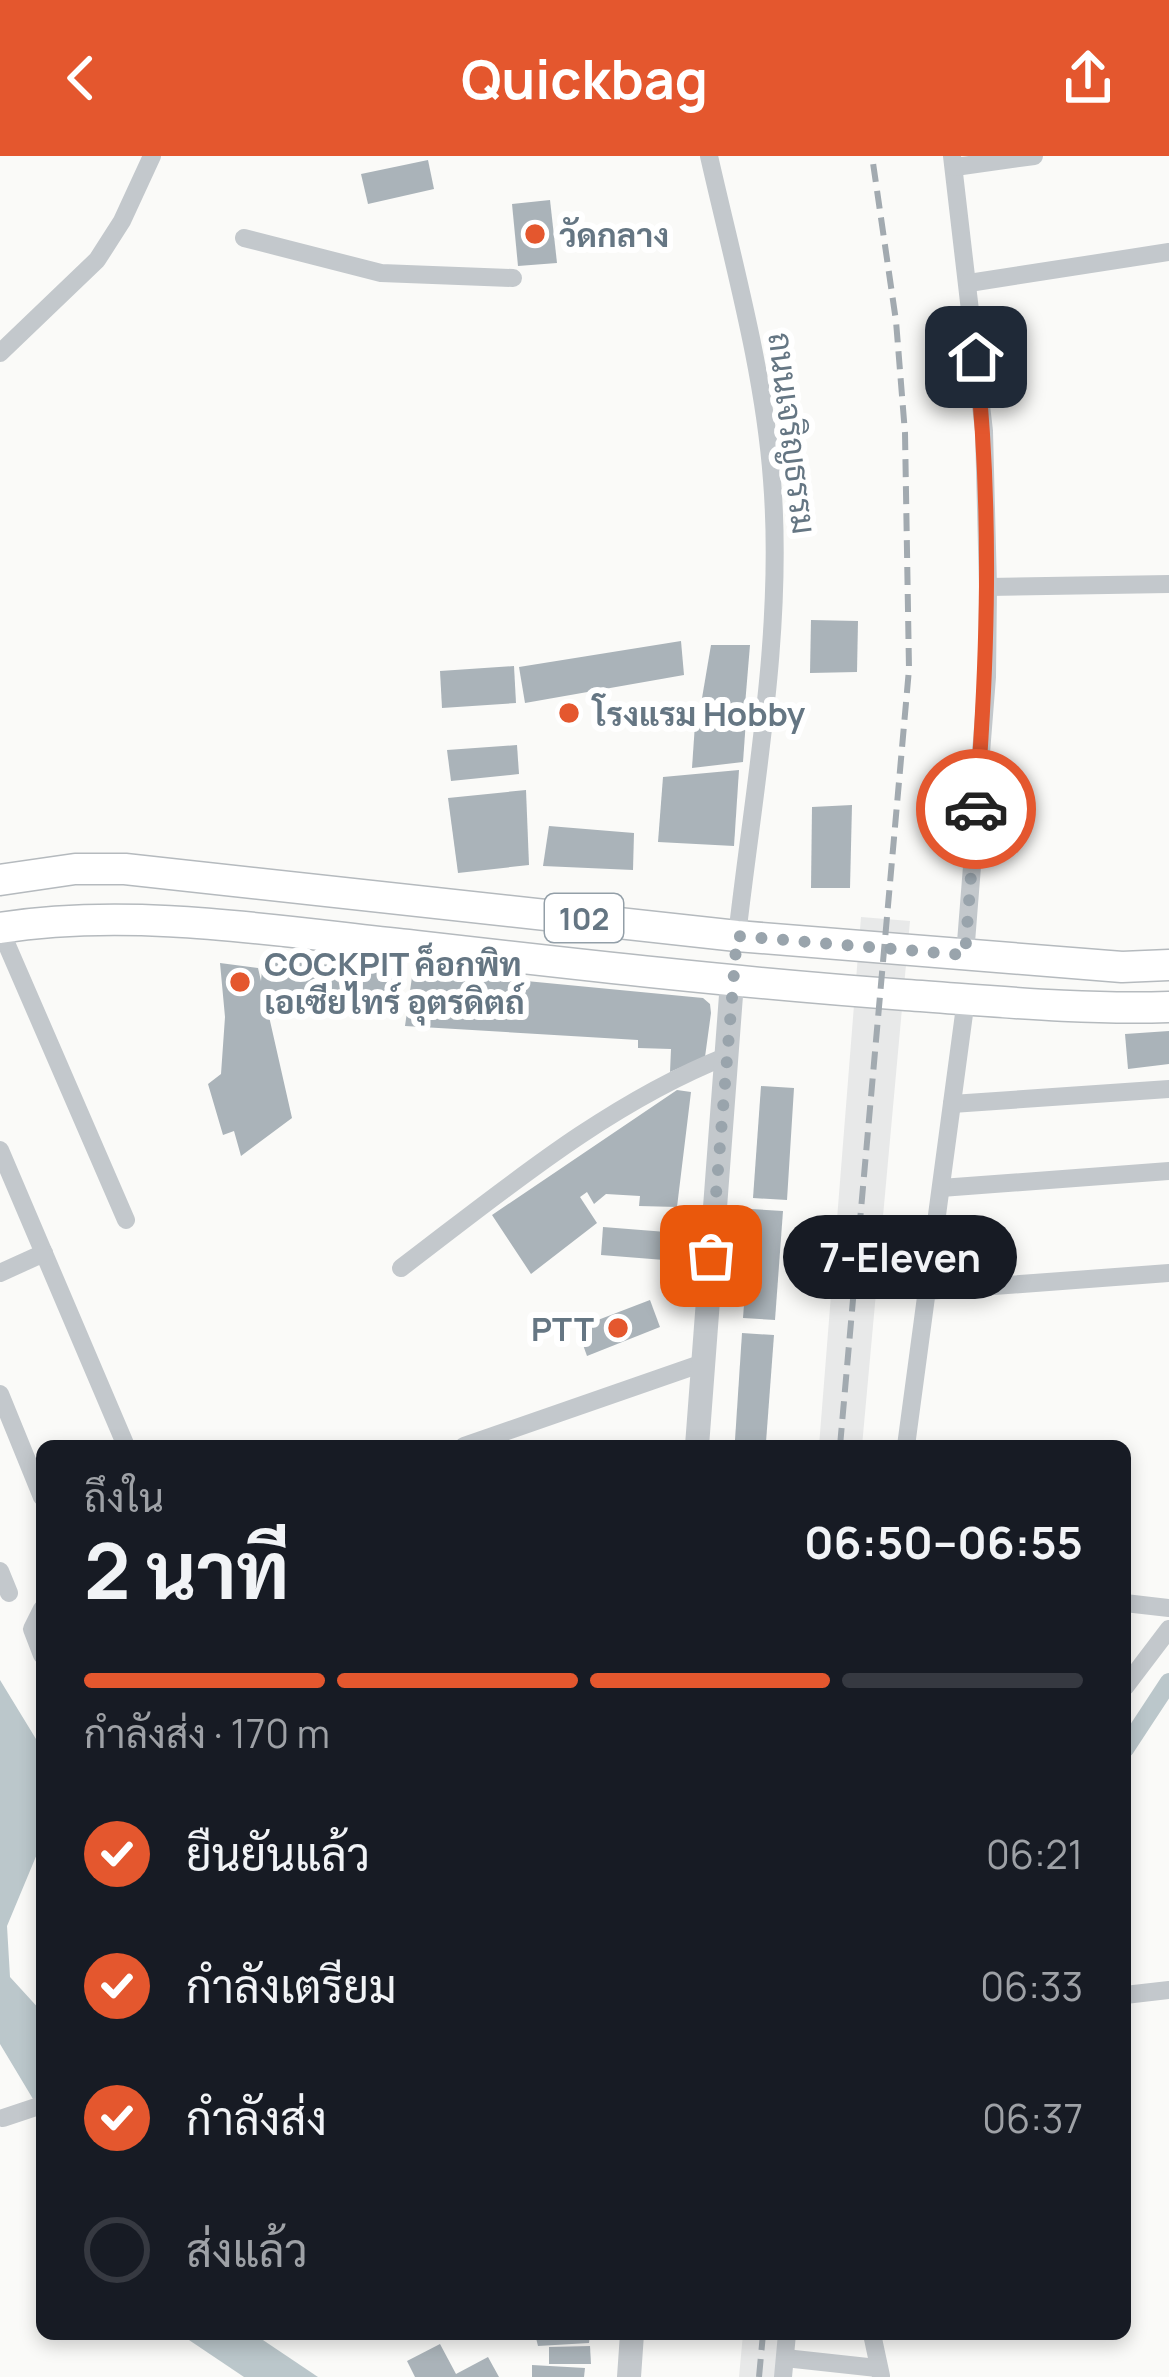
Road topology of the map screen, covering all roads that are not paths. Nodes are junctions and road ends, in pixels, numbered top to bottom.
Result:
1 (152, 156) edge
2 (709, 156) edge
3 (1034, 156) edge
4 (954, 162) edge
5 (244, 238) dead end
6 (1169, 252) edge
7 (513, 278) dead end
8 (969, 284) junction
9 (0, 352) edge
10 (1169, 584) edge
11 (988, 587) junction
12 (0, 880) edge
13 (276, 884) junction
14 (0, 929) edge
15 (270, 930) junction
16 (737, 936) junction
17 (952, 954) junction
18 (1169, 965) edge
19 (733, 982) junction
20 (951, 998) junction
21 (1169, 1007) edge
22 (727, 1056) junction
23 (1169, 1089) edge
24 (952, 1104) junction
25 (0, 1150) edge
26 (1169, 1171) edge
27 (941, 1188) junction
28 (127, 1220) dead end
29 (44, 1253) junction
30 (400, 1268) dead end
31 (0, 1273) edge
32 (1169, 1273) edge
33 (927, 1291) junction
34 (703, 1363) junction
35 (0, 1394) edge
36 (123, 1440) edge
37 (481, 1440) edge
38 (697, 1440) edge
39 (907, 1440) edge
40 (36, 1482) edge
41 (0, 1571) edge
42 (9, 1592) dead end
43 (1131, 1604) edge
44 (1169, 1608) edge
45 (1169, 1628) edge
46 (1131, 1679) edge
47 (1169, 1990) edge
48 (1131, 1994) edge
49 (36, 2106) edge
50 (3, 2117) edge
51 (632, 2340) edge
52 (873, 2340) edge
53 (784, 2367) edge
54 (879, 2372) edge
55 (629, 2377) edge

1 - 9 street
2 - 16 street, ถนนเจริญธรรม
3 - 4 street
4 - 8 street
5 - 7 street
6 - 8 street
8 - 11 street
10 - 11 street
11 - 17 street
12 - 13 main road, 102
13 - 15 main road
13 - 16 main road, 102
14 - 15 main road, 102
14 - 28 street
15 - 19 main road, 102
16 - 17 main road, 102
16 - 19 main road
17 - 18 main road, 102
17 - 20 main road
19 - 20 main road, 102
19 - 22 street
20 - 21 main road, 102
20 - 24 street
22 - 30 street
22 - 34 street
23 - 24 street
24 - 27 street
25 - 29 street
26 - 27 street
27 - 33 street
29 - 31 street
29 - 36 street
32 - 33 street
33 - 39 street
34 - 37 street
34 - 38 street
35 - 40 street
41 - 42 street
43 - 44 street
45 - 46 street
47 - 48 street
49 - 50 street
51 - 55 street
52 - 54 street
53 - 54 street

